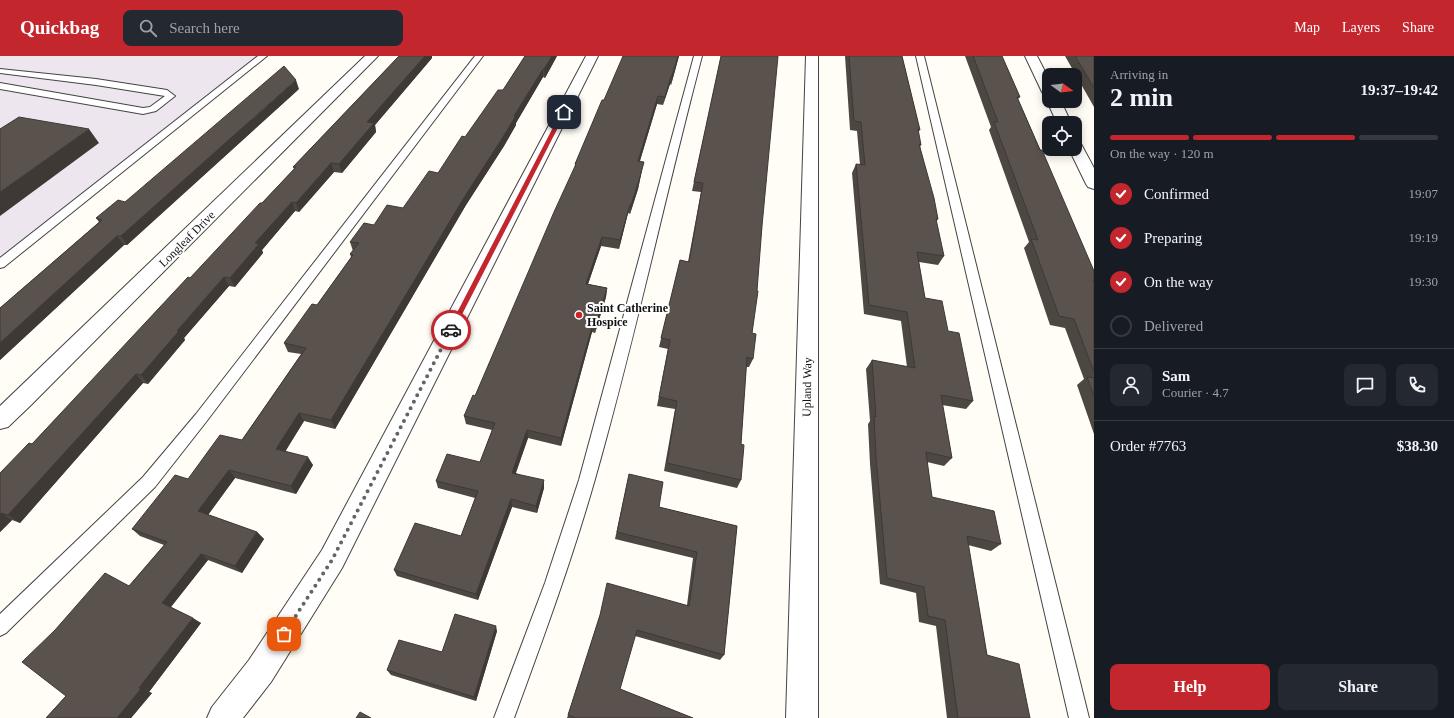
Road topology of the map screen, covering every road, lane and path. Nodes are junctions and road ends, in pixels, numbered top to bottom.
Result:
1 (263, 56) edge
2 (372, 56) edge
3 (479, 56) edge
4 (592, 56) edge
5 (698, 56) edge
6 (812, 56) edge
7 (920, 56) edge
8 (1031, 56) edge
9 (0, 71) edge
10 (1042, 78) edge
11 (0, 86) edge
12 (1080, 156) edge
13 (1094, 184) edge
14 (0, 264) edge
15 (0, 420) edge
16 (0, 627) edge
17 (223, 718) edge
18 (504, 718) edge
19 (802, 718) edge
20 (1079, 718) edge

1 - 14 lane
2 - 15 street, Longleaf Drive
3 - 16 lane
4 - 17 street
5 - 18 lane
6 - 19 street, Upland Way
7 - 20 lane
8 - 10 street
9 - 11 lane
12 - 13 street

